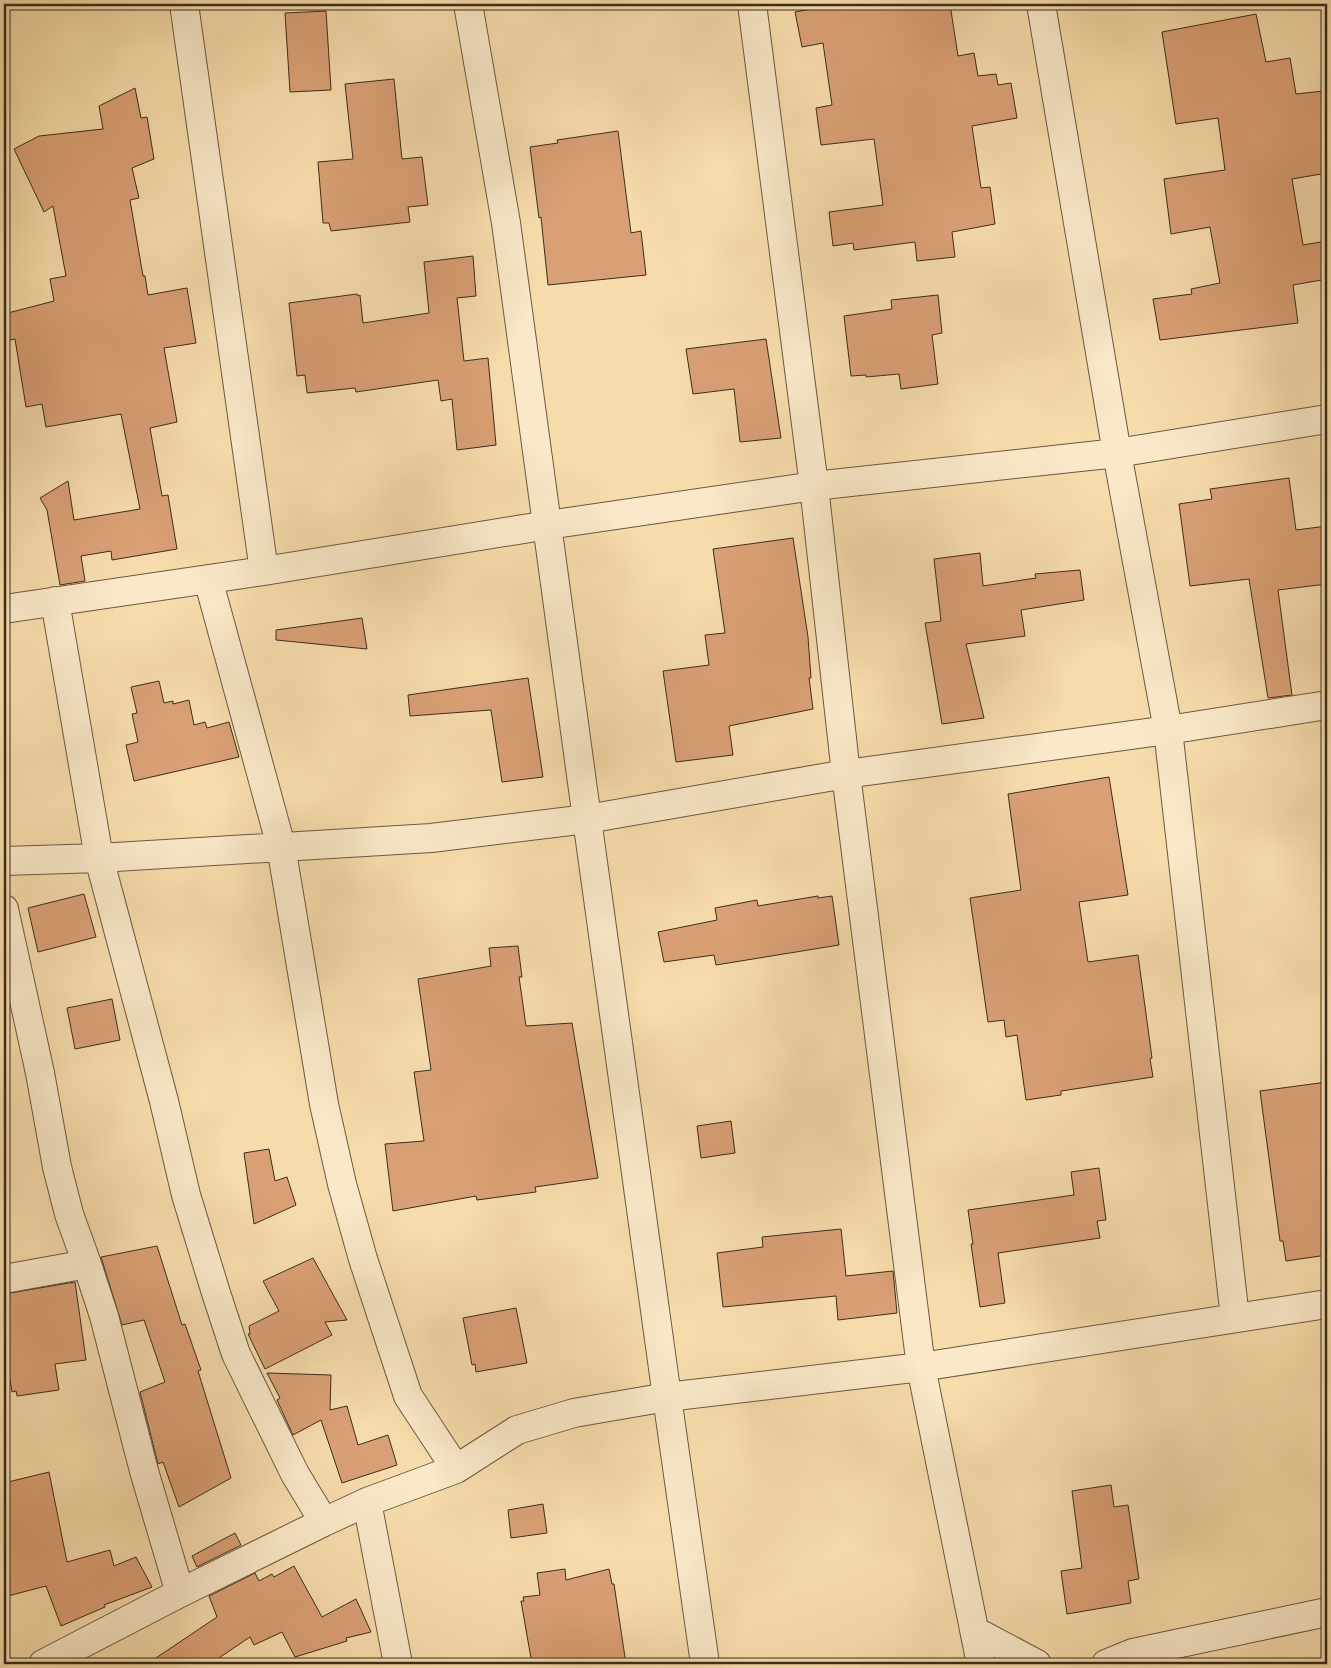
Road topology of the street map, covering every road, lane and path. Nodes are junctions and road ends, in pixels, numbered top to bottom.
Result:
1 (184, 4) edge
2 (468, 4) edge
3 (752, 4) edge
4 (1041, 4) edge
5 (1327, 419) edge
6 (1117, 453) junction
7 (814, 486) junction
8 (548, 525) junction
9 (264, 571) junction
10 (208, 579) junction
11 (55, 601) junction
12 (4, 609) edge
13 (1327, 705) edge
14 (1168, 730) junction
15 (846, 774) junction
16 (587, 819) junction
17 (281, 846) junction
18 (99, 858) junction
19 (4, 861) edge
20 (4, 909) edge
21 (87, 1264) junction
22 (4, 1279) edge
23 (1327, 1304) edge
24 (1235, 1318) junction
25 (921, 1367) junction
26 (667, 1397) junction
27 (456, 1469) junction
28 (367, 1502) junction
29 (324, 1522) junction
30 (180, 1593) junction
31 (1327, 1612) edge
32 (975, 1631) junction
33 (42, 1664) edge
34 (398, 1664) edge
35 (705, 1664) edge
36 (980, 1664) edge
37 (1037, 1664) edge
38 (1106, 1664) edge

1 - 9 street
2 - 8 street
3 - 7 street
4 - 6 street
5 - 6 street
6 - 7 street
6 - 14 street
7 - 8 street
7 - 15 street
8 - 9 street
8 - 16 street
9 - 10 street
10 - 11 street
10 - 17 street
11 - 12 street
11 - 18 street
13 - 14 street
14 - 15 street
14 - 24 street
15 - 16 street
15 - 25 street
16 - 17 street
16 - 26 street
17 - 18 street
17 - 27 street
18 - 19 street
18 - 29 street
20 - 21 street
21 - 22 street
21 - 30 street
23 - 24 street
24 - 25 street
25 - 26 street
25 - 32 street
26 - 27 street
26 - 35 street
27 - 28 street
28 - 29 street
28 - 34 street
29 - 30 street
30 - 33 street
31 - 38 street
32 - 36 street
32 - 37 street

